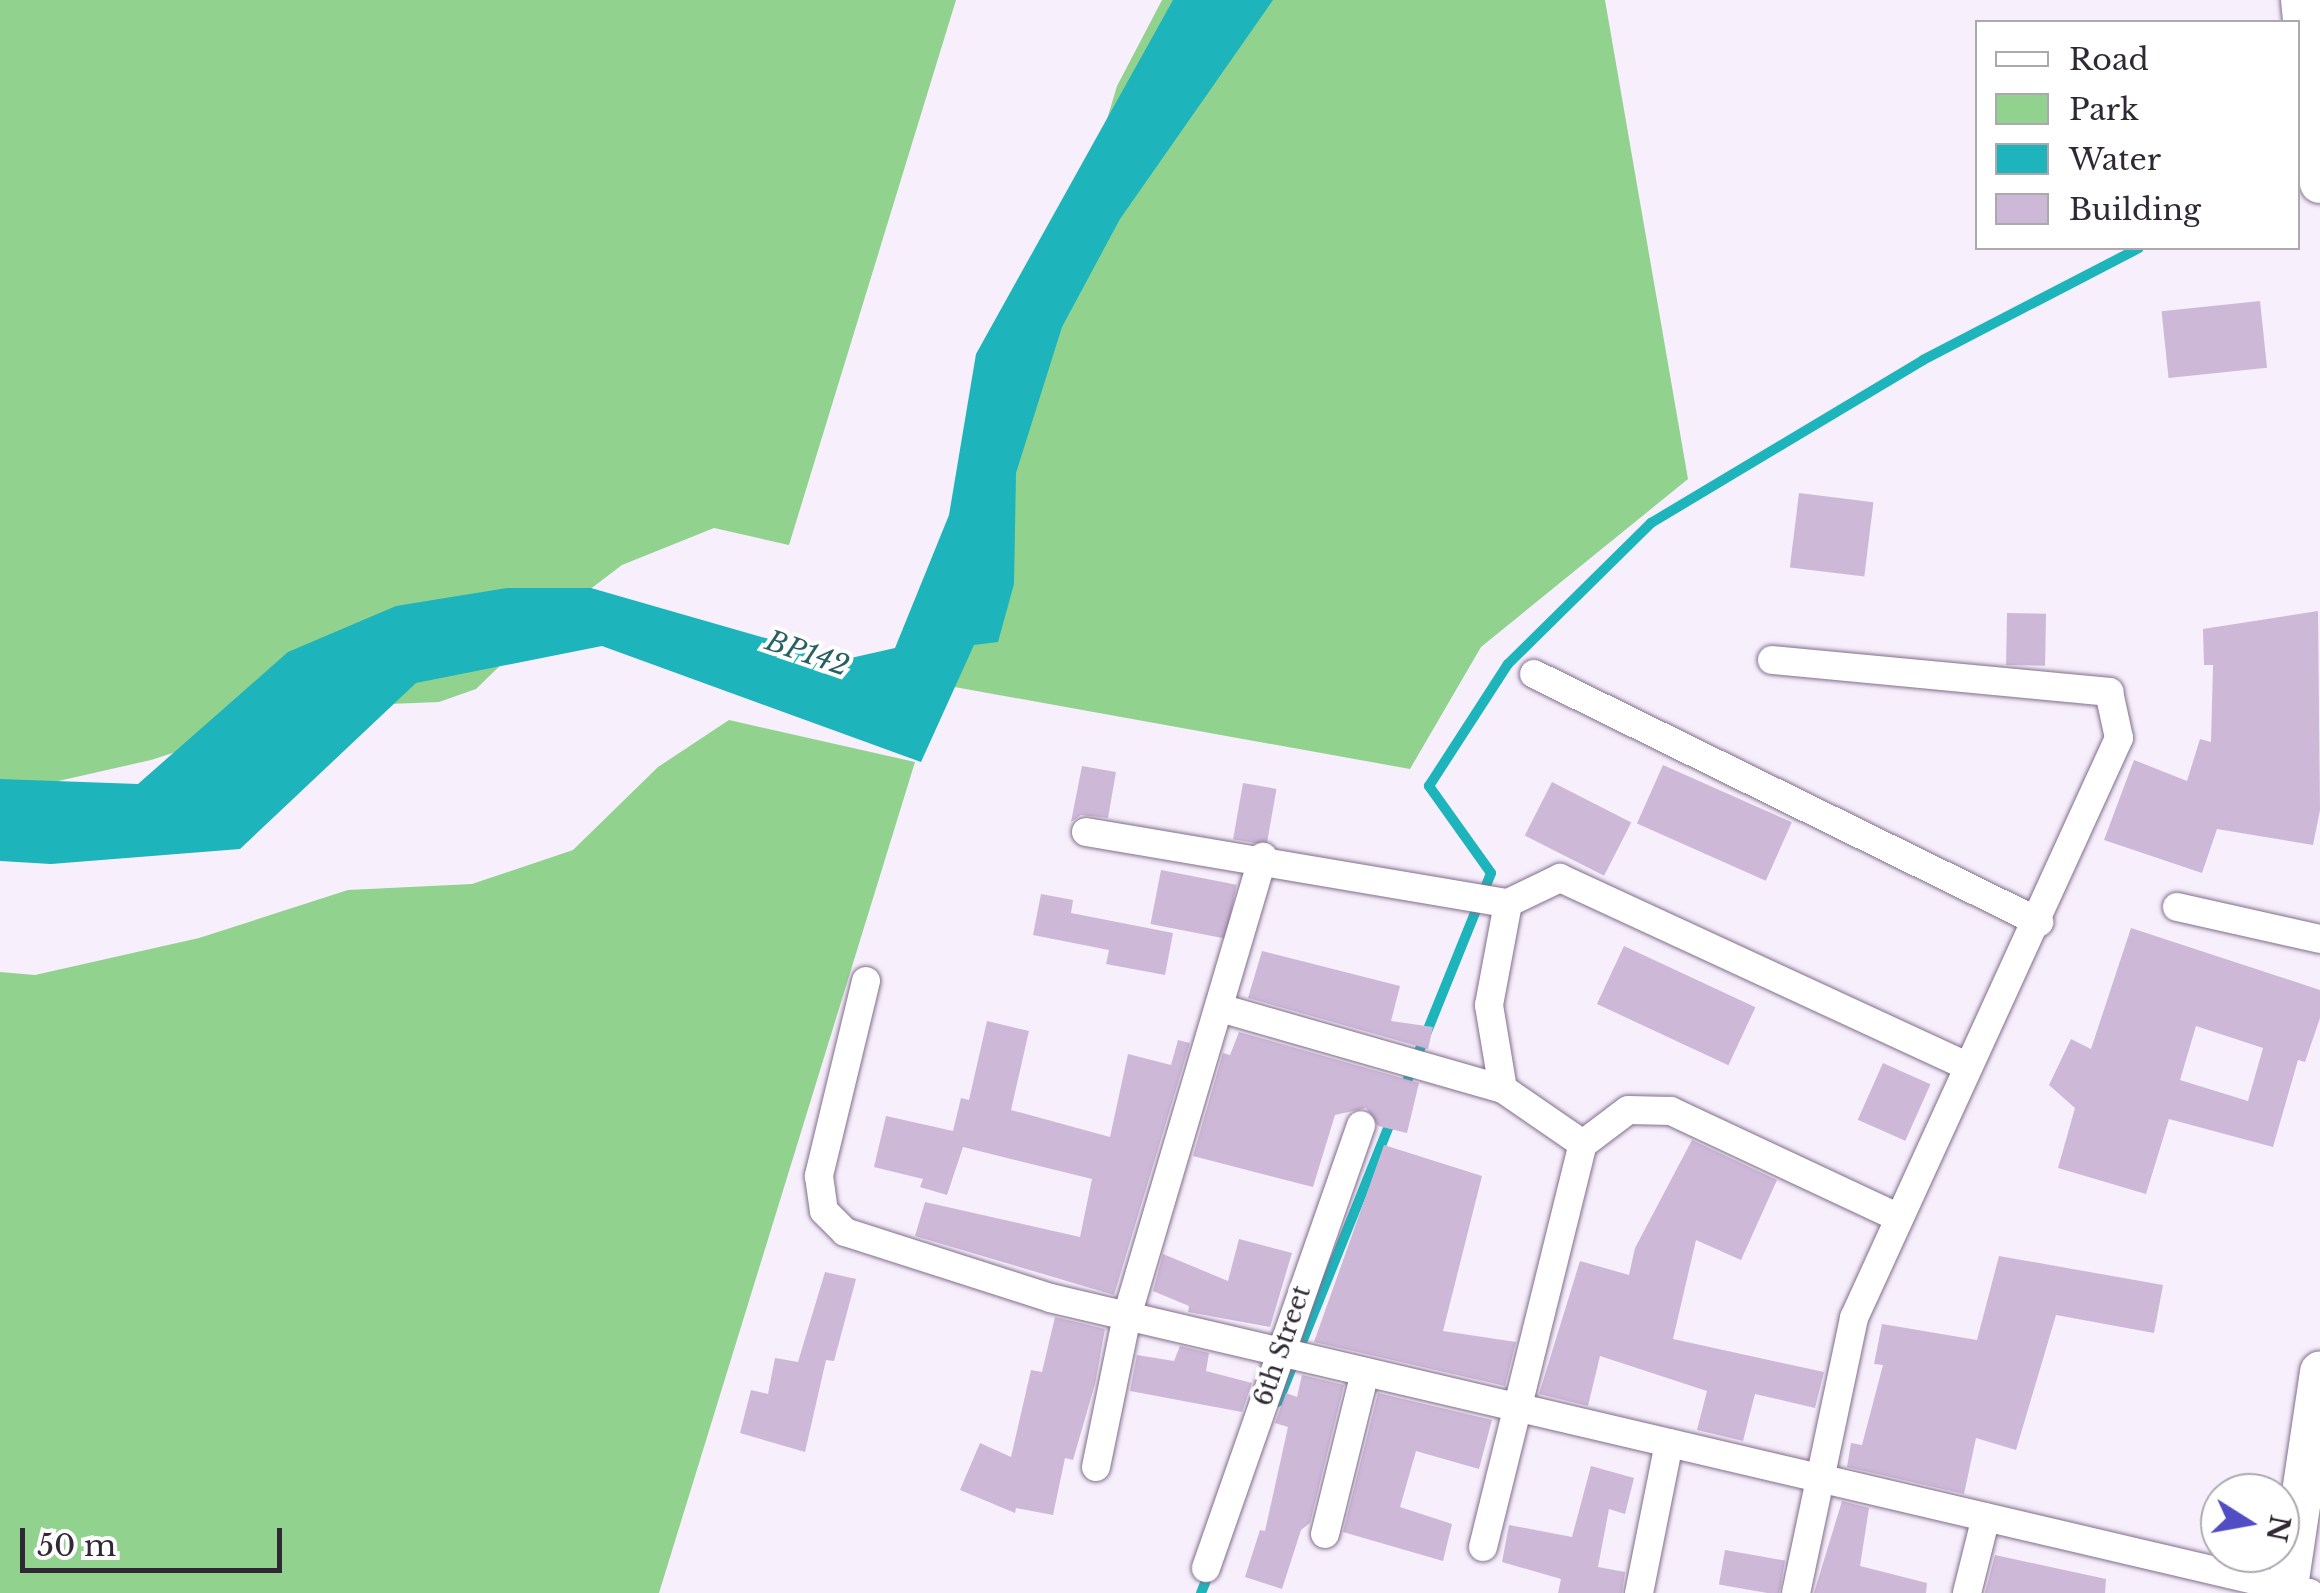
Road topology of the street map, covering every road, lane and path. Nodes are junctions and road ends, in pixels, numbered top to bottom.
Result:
1 (2301, 0) edge
2 (2320, 183) edge
3 (1772, 660) dead end
4 (1534, 674) dead end
5 (1086, 832) dead end
6 (1263, 857) junction
7 (1508, 903) junction
8 (2178, 907) dead end
9 (2038, 922) junction
10 (2320, 939) edge
11 (866, 981) dead end
12 (1220, 1008) junction
13 (1966, 1066) junction
14 (1504, 1089) junction
15 (1362, 1125) dead end
16 (1583, 1144) junction
17 (1899, 1218) junction
18 (1127, 1316) junction
19 (1281, 1352) junction
20 (2320, 1370) edge
21 (1365, 1372) junction
22 (1516, 1407) junction
23 (1669, 1443) junction
24 (1096, 1467) dead end
25 (1817, 1478) junction
26 (1986, 1517) junction
27 (1325, 1534) dead end
28 (1483, 1547) dead end
29 (1206, 1568) dead end
30 (2295, 1591) edge
31 (1639, 1593) edge
32 (1796, 1593) edge
33 (1967, 1593) edge

1 - 2 main road
3 - 9 street
4 - 9 street
5 - 6 street
6 - 7 street
6 - 12 street
7 - 13 street
7 - 14 street
8 - 10 street
9 - 13 street
11 - 18 street
12 - 14 street
12 - 18 street
13 - 17 street
14 - 16 street
15 - 19 street, 6th Street
16 - 17 street
16 - 22 street
17 - 25 street
18 - 19 street
18 - 24 street
19 - 21 street
19 - 29 street, 6th Street
20 - 30 main road
21 - 22 street
21 - 27 street
22 - 23 street
22 - 28 street
23 - 25 street
23 - 31 street
25 - 26 street
25 - 32 street
26 - 30 street
26 - 33 street

